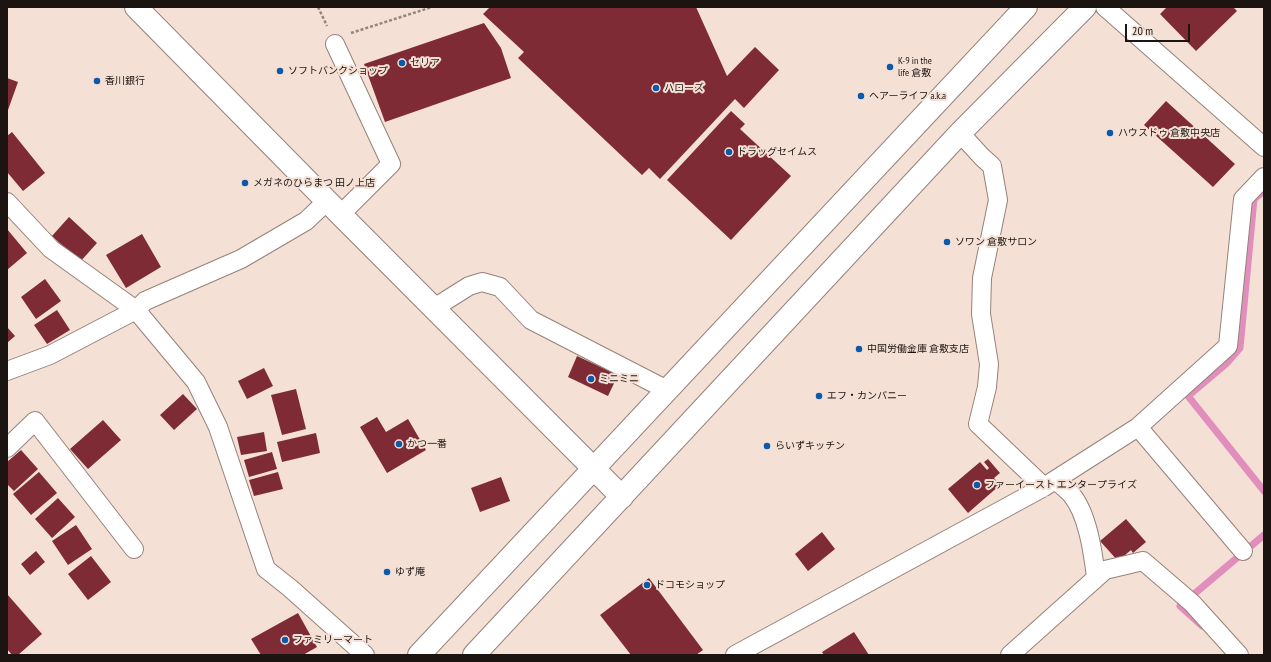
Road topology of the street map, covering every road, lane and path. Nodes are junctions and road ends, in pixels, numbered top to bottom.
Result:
1 (136, 7) edge
2 (432, 7) edge
3 (1026, 7) edge
4 (1084, 7) edge
5 (1105, 7) edge
6 (342, 39) joint
7 (960, 133) junction
8 (1264, 147) edge
9 (1264, 177) edge
10 (7, 202) edge
11 (334, 208) junction
12 (434, 308) junction
13 (136, 310) junction
14 (7, 371) edge
15 (667, 390) junction
16 (1138, 427) junction
17 (7, 448) edge
18 (593, 468) junction
19 (1049, 483) junction
20 (622, 497) junction
21 (134, 549) dead end
22 (1243, 551) dead end
23 (1096, 577) junction
24 (365, 655) edge
25 (419, 655) edge
26 (474, 655) edge
27 (735, 655) edge
28 (1010, 655) edge
29 (1239, 655) edge

1 - 11 street
2 - 6 path
3 - 15 street
4 - 7 street
5 - 8 street
6 - 11 street
7 - 19 street
7 - 20 street
9 - 16 street
10 - 13 street
11 - 12 street
11 - 13 street
12 - 15 street
12 - 18 street
13 - 14 street
13 - 24 street
15 - 18 street
16 - 19 street
16 - 22 street
17 - 21 street
18 - 20 street
18 - 25 street
19 - 23 street
19 - 27 street
20 - 26 street
23 - 28 street
23 - 29 street

